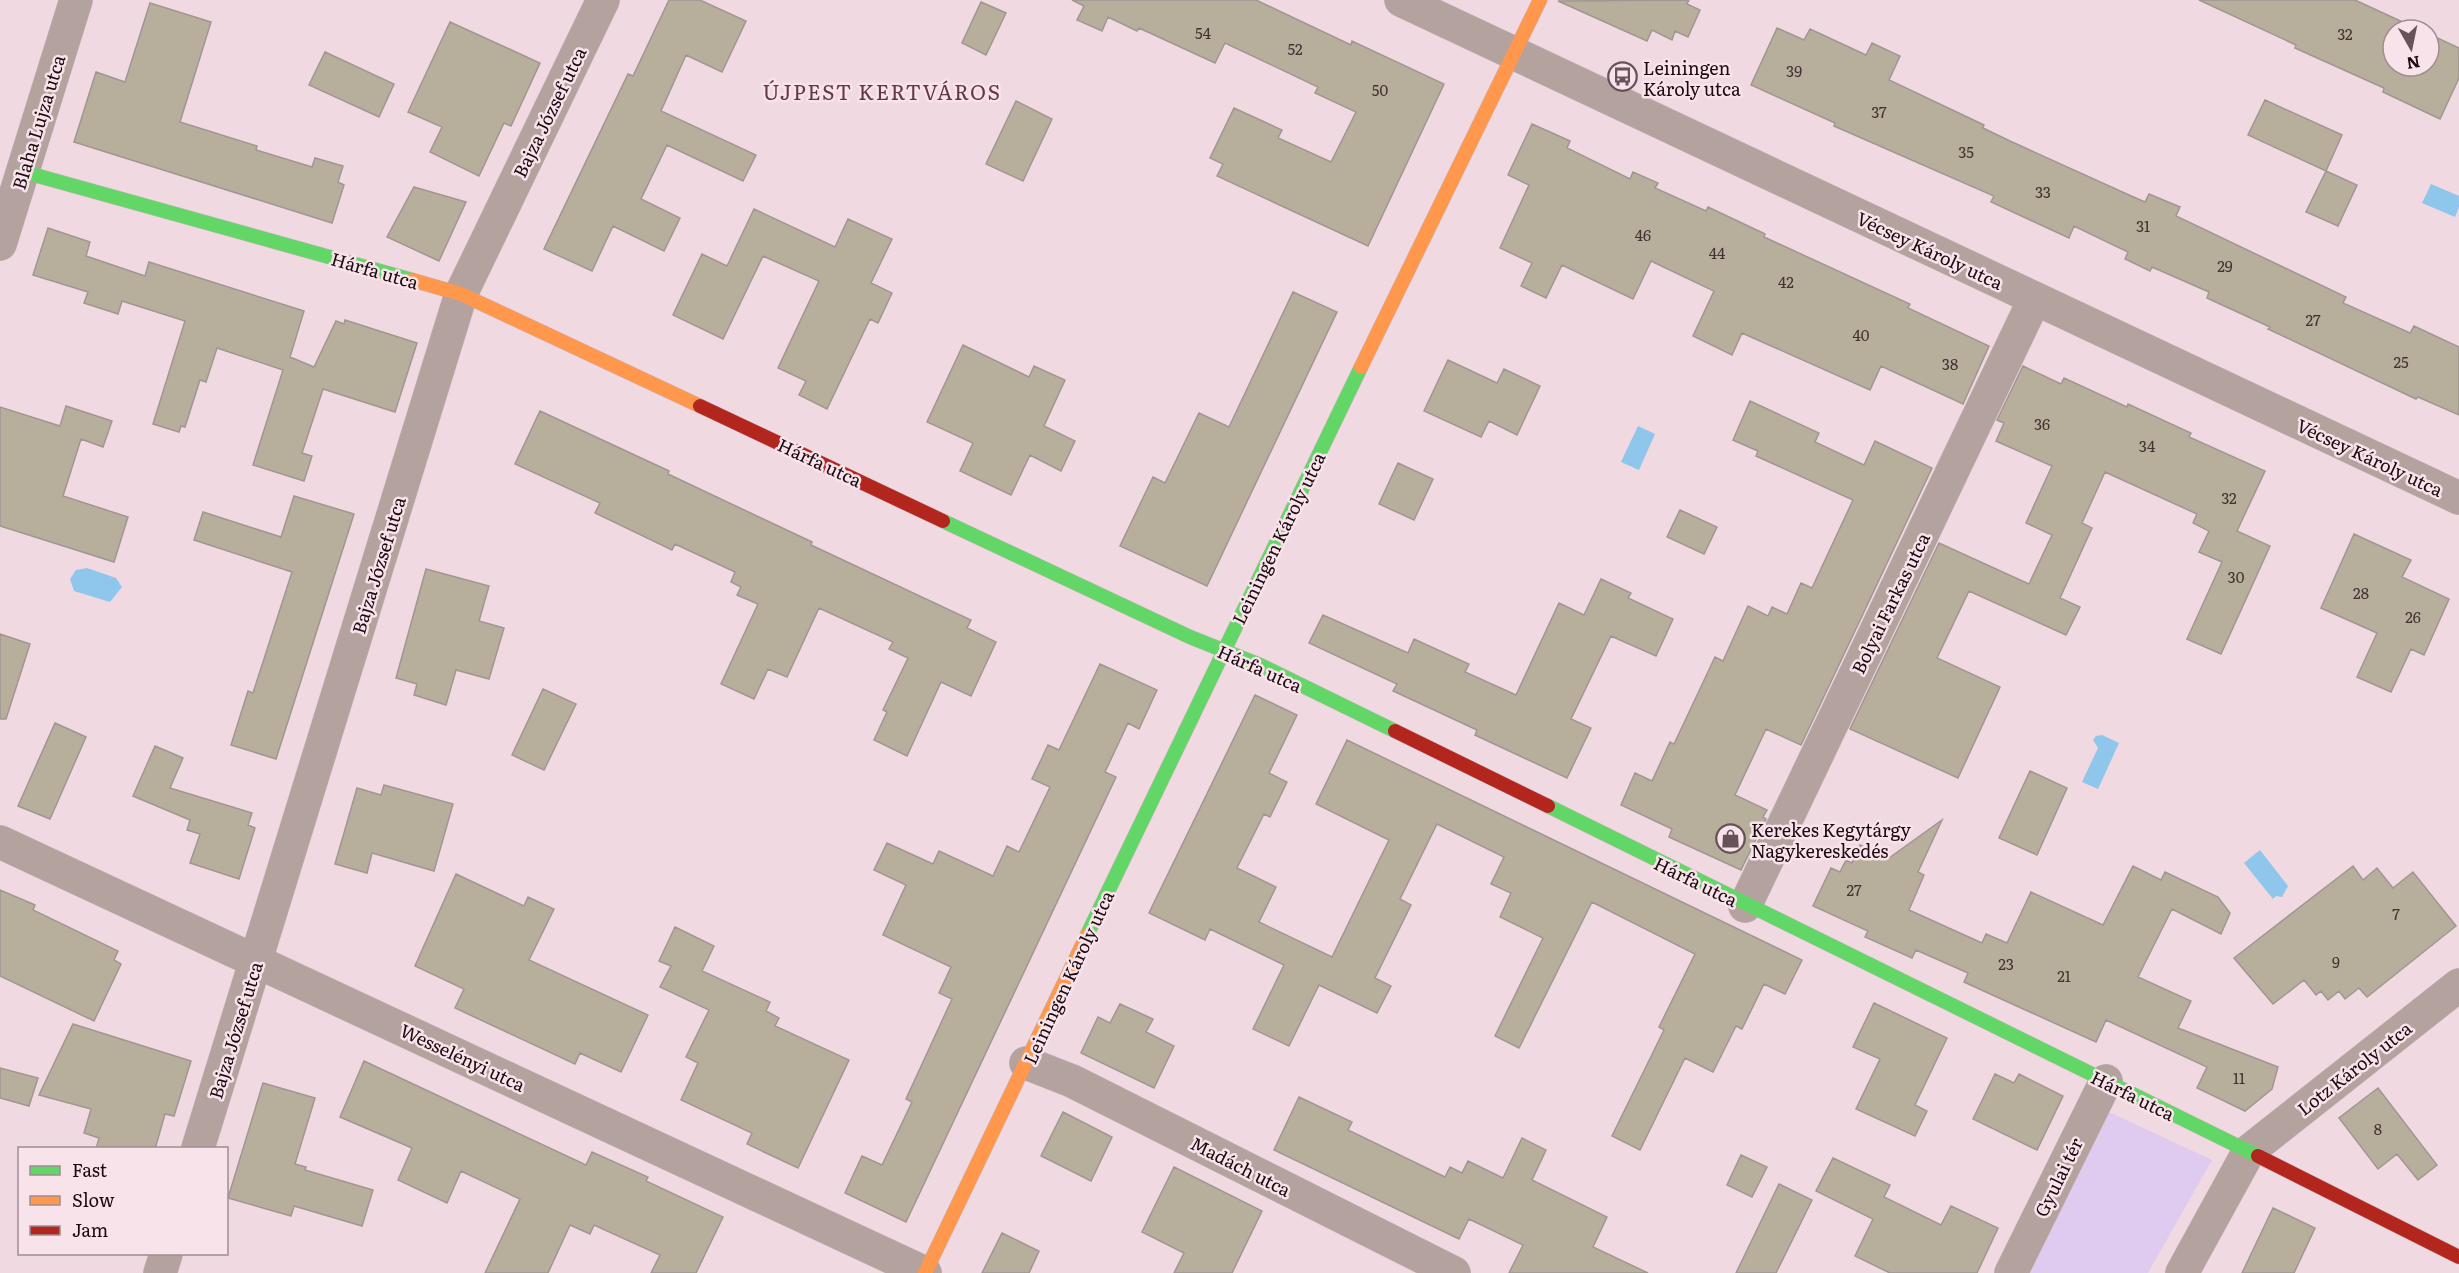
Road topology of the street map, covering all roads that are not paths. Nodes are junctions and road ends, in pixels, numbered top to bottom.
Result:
1 (76, 0) edge
2 (603, 0) edge
3 (1401, 0) edge
4 (1540, 0) edge
5 (1514, 54) junction
6 (24, 172) junction
7 (0, 244) edge
8 (461, 294) junction
9 (2034, 300) junction
10 (2459, 498) edge
11 (1222, 652) junction
12 (0, 842) edge
13 (1745, 906) junction
14 (256, 961) junction
15 (2459, 985) edge
16 (1026, 1064) junction
17 (2106, 1081) junction
18 (199, 1147) edge
19 (2248, 1151) junction
20 (166, 1255) edge
21 (2459, 1257) edge
22 (160, 1273) edge
23 (925, 1273) edge
24 (1454, 1273) edge
25 (2011, 1273) edge
26 (2182, 1273) edge

1 - 6 street, Blaha Lujza utca
2 - 8 street, Bajza József utca
3 - 5 street, Vécsey Károly utca
4 - 5 street, Leiningen Károly utca
5 - 9 street, Vécsey Károly utca
5 - 11 street, Leiningen Károly utca
6 - 7 street, Blaha Lujza utca
6 - 8 street, Hárfa utca
8 - 11 street, Hárfa utca
8 - 14 street, Bajza József utca
9 - 10 street, Vécsey Károly utca
9 - 13 street, Bolyai Farkas utca
11 - 13 street, Hárfa utca
11 - 16 street, Leiningen Károly utca
12 - 14 street, Wesselényi utca
13 - 17 street, Hárfa utca
14 - 18 street, Bajza József utca
14 - 23 street, Wesselényi utca
15 - 19 street, Lotz Károly utca
16 - 23 street, Leiningen Károly utca
16 - 24 street, Madách utca
17 - 19 street, Hárfa utca
17 - 25 street, Gyulai tér
19 - 21 street, Hárfa utca
19 - 26 street
20 - 22 street

